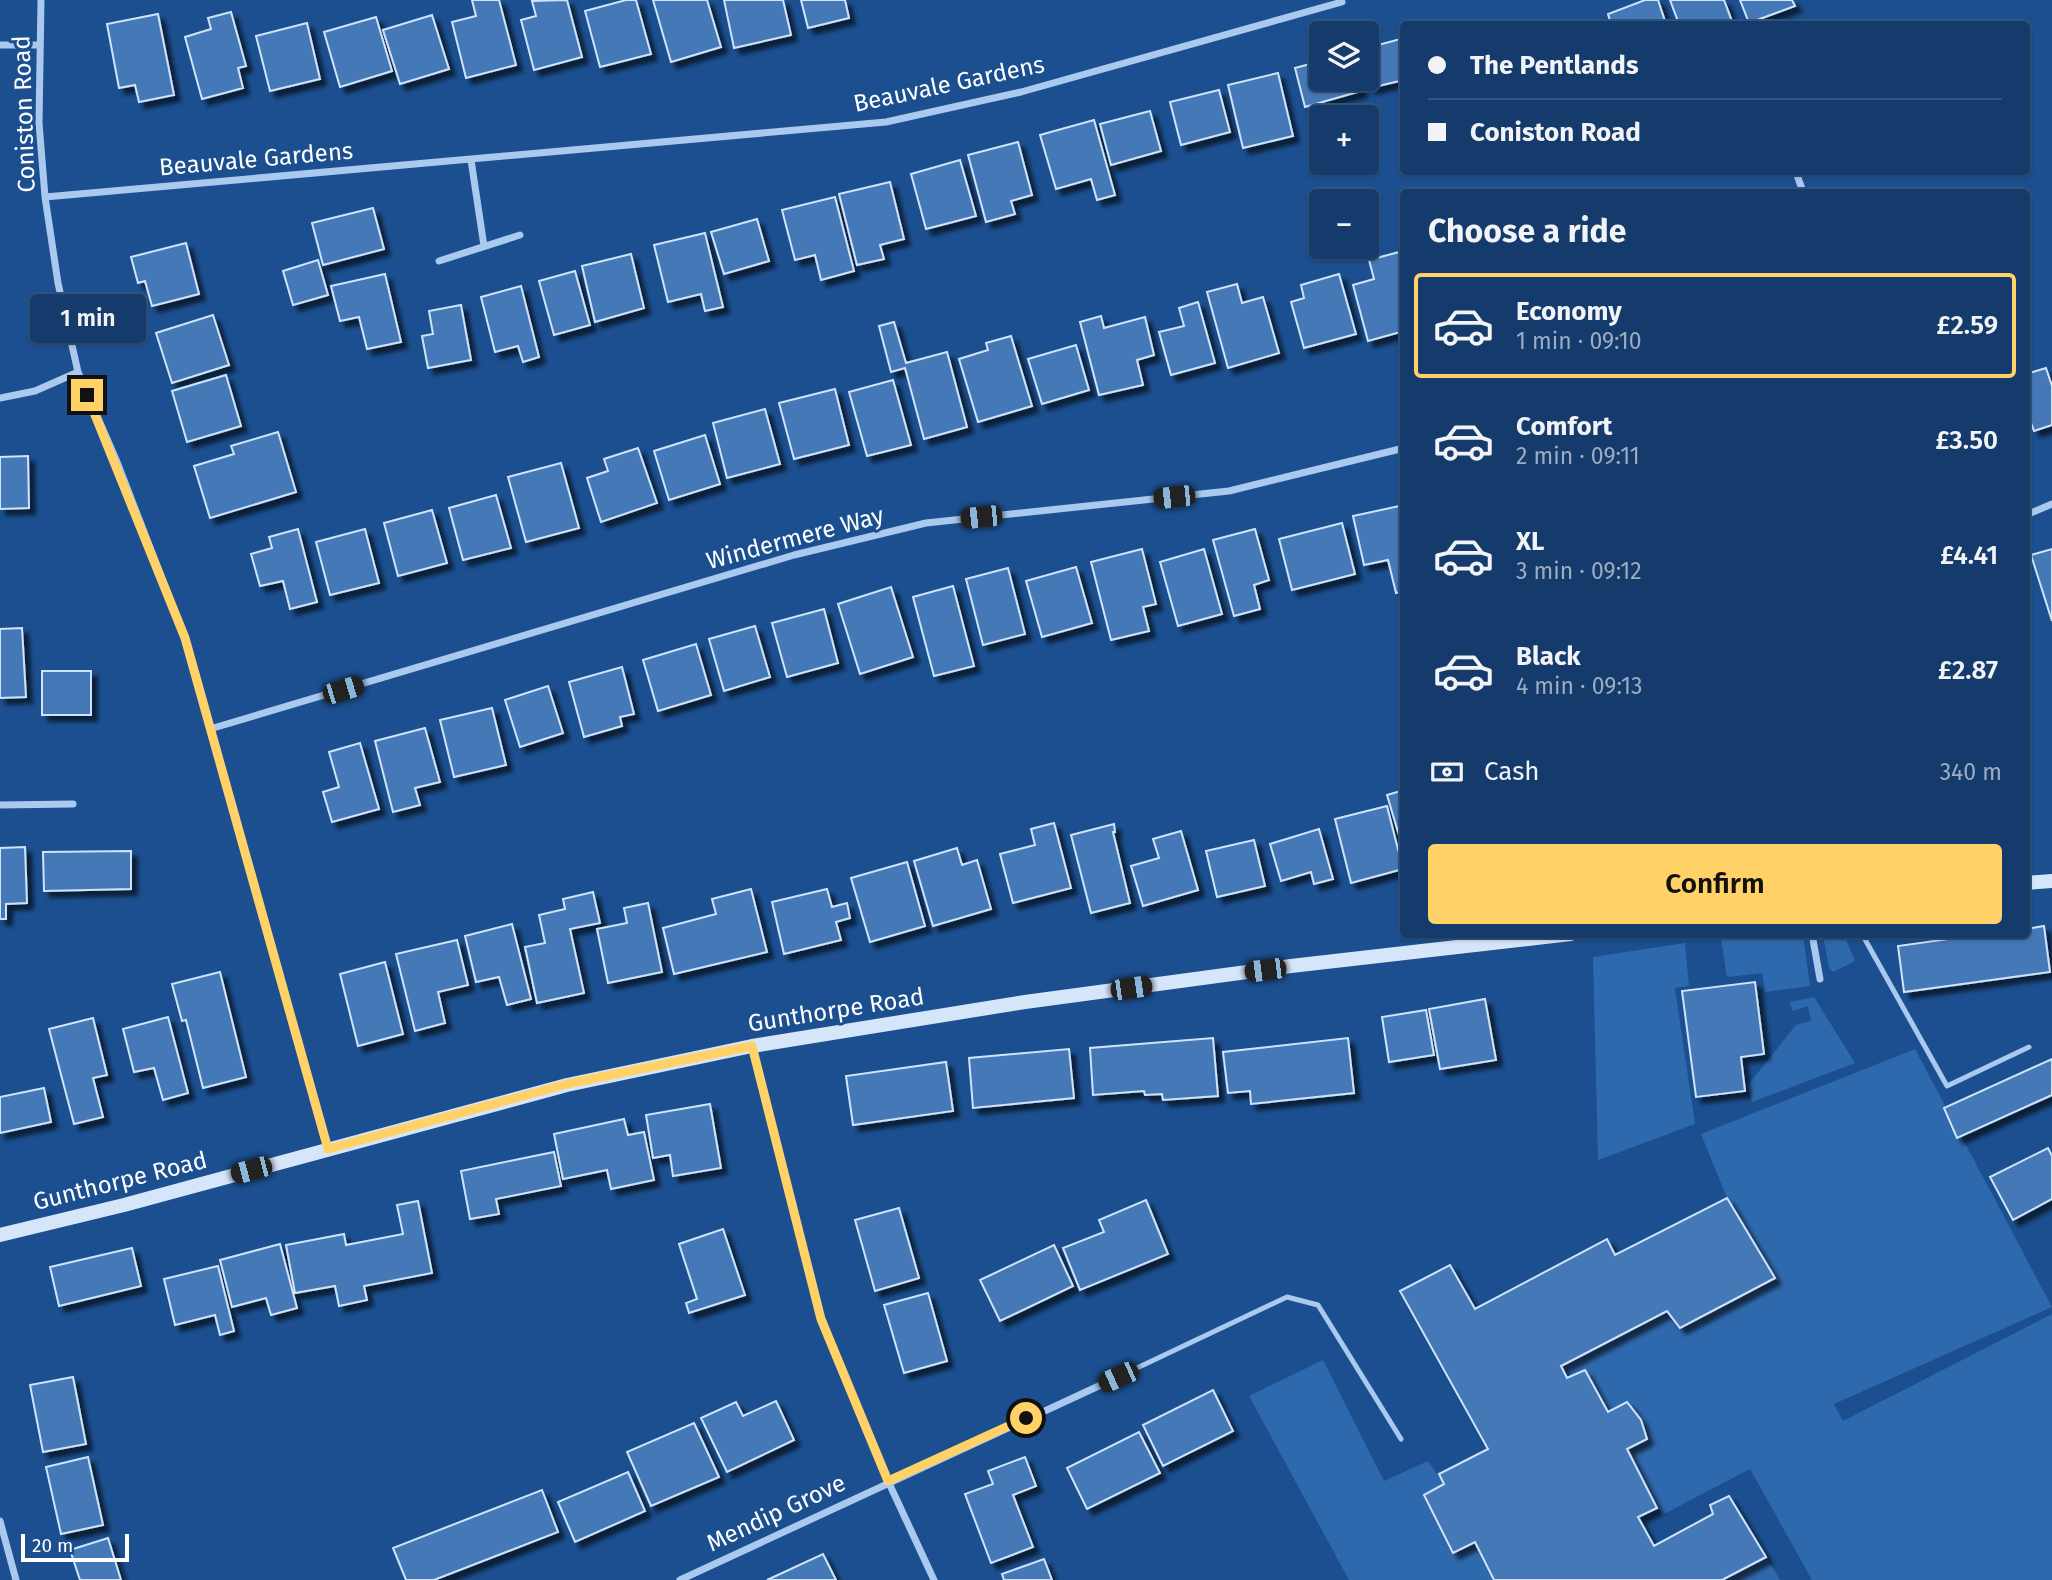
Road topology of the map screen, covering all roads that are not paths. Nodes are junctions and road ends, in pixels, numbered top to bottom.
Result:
1 (41, 0) edge
2 (1342, 2) dead end
3 (0, 45) edge
4 (39, 45) junction
5 (471, 160) junction
6 (45, 197) junction
7 (520, 236) dead end
8 (484, 246) junction
9 (439, 261) dead end
10 (78, 372) junction
11 (0, 398) edge
12 (1400, 449) edge
13 (2052, 504) edge
14 (2030, 513) edge
15 (210, 729) junction
16 (73, 804) dead end
17 (0, 805) edge
18 (2052, 881) edge
19 (2030, 883) edge
20 (1536, 938) edge
21 (1813, 938) edge
22 (1864, 938) edge
23 (1820, 979) dead end
24 (752, 1046) junction
25 (2029, 1047) dead end
26 (328, 1149) junction
27 (0, 1235) edge
28 (1118, 1377) joint
29 (1401, 1439) dead end
30 (888, 1481) junction
31 (0, 1521) edge
32 (16, 1580) edge
33 (680, 1580) edge
34 (934, 1580) edge

1 - 4 street, Coniston Road
2 - 5 street, Beauvale Gardens
3 - 4 street
4 - 6 street, Coniston Road
5 - 6 street, Beauvale Gardens
5 - 8 street
6 - 10 street, Coniston Road
7 - 8 street
8 - 9 street
10 - 11 street
10 - 15 street, Coniston Road
12 - 15 street, Windermere Way
13 - 14 street
15 - 26 street, Coniston Road
16 - 17 street
18 - 19 street
20 - 24 street, Gunthorpe Road
21 - 23 street
22 - 25 lane
24 - 26 street, Gunthorpe Road
24 - 30 street
26 - 27 street, Gunthorpe Road
28 - 29 lane
28 - 30 street, Mendip Grove
30 - 33 street, Mendip Grove
30 - 34 street
31 - 32 street

